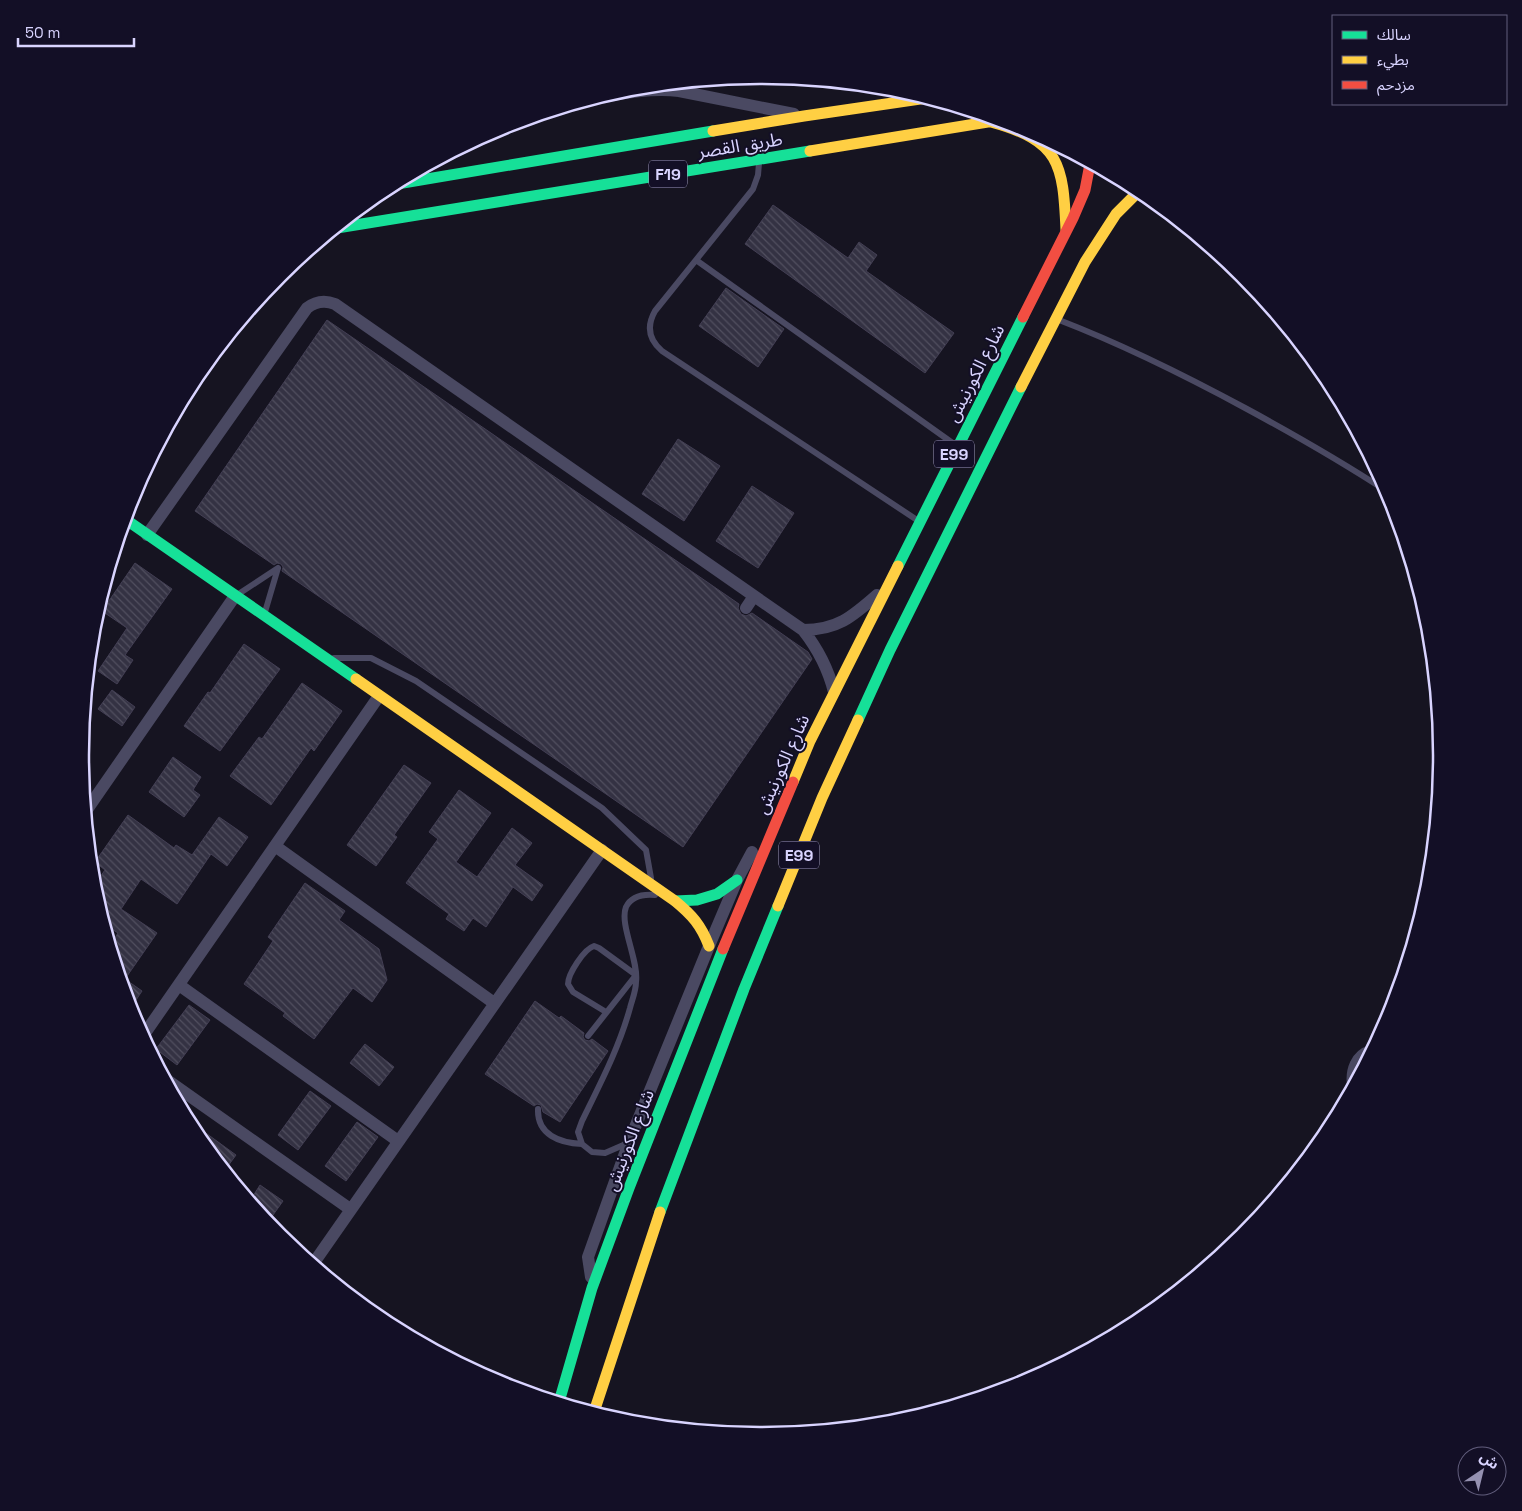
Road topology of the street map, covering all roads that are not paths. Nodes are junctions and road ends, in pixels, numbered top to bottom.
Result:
1 (669, 90) edge
2 (908, 101) edge
3 (804, 116) junction
4 (986, 123) edge
5 (1044, 147) edge
6 (758, 159) junction
7 (1089, 170) edge
8 (411, 183) edge
9 (1133, 197) edge
10 (348, 226) edge
11 (1066, 233) junction
12 (696, 260) junction
13 (1056, 318) junction
14 (958, 447) junction
15 (1375, 484) edge
16 (920, 522) junction
17 (131, 523) edge
18 (147, 535) junction
19 (888, 586) junction
20 (236, 596) junction
21 (754, 596) junction
22 (746, 608) dead end
23 (264, 616) junction
24 (802, 630) junction
25 (325, 658) junction
26 (834, 693) junction
27 (379, 696) junction
28 (810, 741) junction
29 (91, 802) edge
30 (275, 846) junction
31 (602, 850) junction
32 (737, 880) junction
33 (652, 884) junction
34 (675, 901) junction
35 (709, 946) junction
36 (636, 975) junction
37 (179, 985) junction
38 (494, 1004) junction
39 (606, 1012) junction
40 (148, 1029) edge
41 (588, 1036) dead end
42 (1360, 1058) edge
43 (1352, 1074) edge
44 (177, 1087) edge
45 (538, 1109) dead end
46 (398, 1141) junction
47 (629, 1142) junction
48 (582, 1144) junction
49 (350, 1209) junction
50 (316, 1259) edge
51 (592, 1288) junction
52 (561, 1397) edge
53 (596, 1406) edge

1 - 3 street
2 - 3 main road, طريق القصر / F19
3 - 8 main road, طريق القصر / F19
4 - 6 main road, طريق القصر / F19
5 - 11 main road
6 - 10 main road, طريق القصر / F19
6 - 12 lane
7 - 11 main road, شارع الكورنيش / E99
9 - 13 main road, E99
11 - 14 main road, شارع الكورنيش / E99
12 - 14 lane
12 - 16 lane
13 - 15 lane
13 - 53 main road, E99
14 - 16 main road, شارع الكورنيش / E99
16 - 19 main road, شارع الكورنيش / E99
17 - 18 main road
18 - 20 main road
18 - 21 street
19 - 24 street
19 - 26 main road, شارع الكورنيش / E99
20 - 23 main road
20 - 23 lane
20 - 29 street
21 - 22 street
21 - 24 street
23 - 25 main road
24 - 26 street
25 - 27 main road
25 - 33 lane
26 - 28 main road, شارع الكورنيش / E99
27 - 30 street
27 - 31 main road
28 - 32 street
28 - 51 main road, شارع الكورنيش / E99
30 - 37 street
30 - 38 street
31 - 33 main road
31 - 38 street
32 - 34 main road
32 - 35 street
33 - 34 main road
34 - 35 main road
34 - 36 lane
35 - 47 street
36 - 39 lane
36 - 39 lane
36 - 48 lane
37 - 40 street
37 - 46 street
38 - 46 street
39 - 41 lane
42 - 43 street
44 - 49 street
45 - 48 lane
46 - 49 street
47 - 48 lane
47 - 51 street
49 - 50 street
51 - 52 main road, شارع الكورنيش / E99

